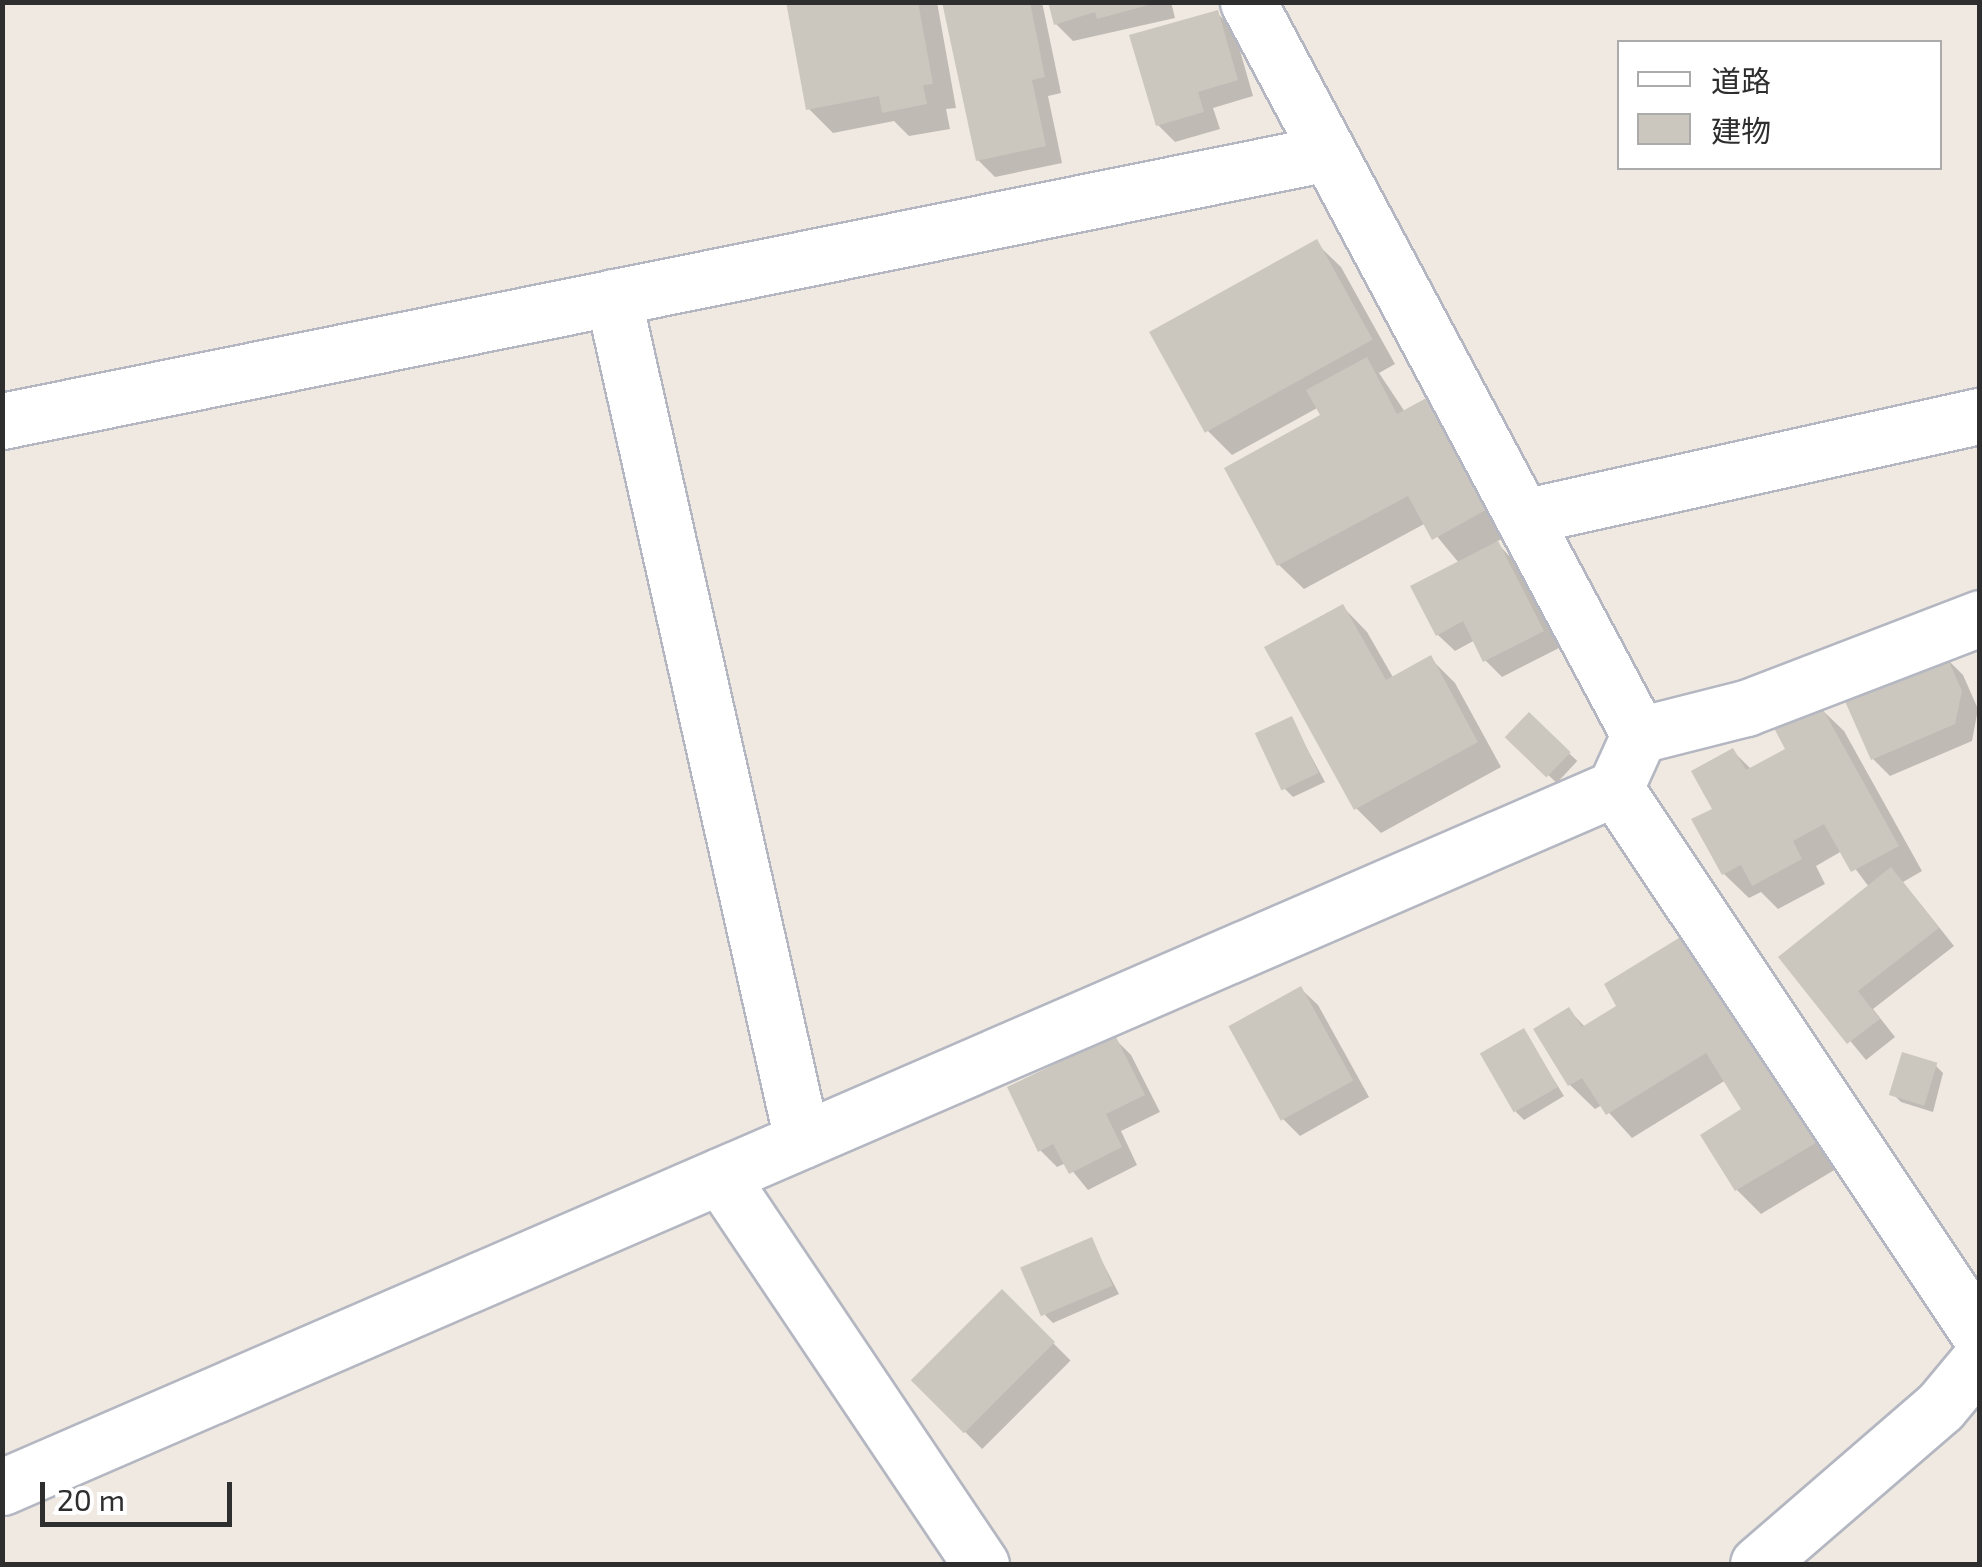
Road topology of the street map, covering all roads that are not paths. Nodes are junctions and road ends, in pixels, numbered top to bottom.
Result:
1 (1248, 2) edge
2 (1328, 153) junction
3 (613, 297) junction
4 (1980, 416) edge
5 (2, 420) edge
6 (1523, 517) junction
7 (1980, 618) edge
8 (1638, 735) junction
9 (1616, 788) junction
10 (802, 1140) junction
11 (720, 1176) junction
12 (1980, 1335) edge
13 (1980, 1358) edge
14 (2, 1487) edge
15 (982, 1564) edge
16 (1758, 1564) edge

1 - 2 street
2 - 3 street
2 - 6 street
3 - 5 street
3 - 10 street
4 - 6 street
6 - 8 street
7 - 8 street
8 - 9 street
9 - 10 street
9 - 12 street
10 - 11 street
11 - 14 street
11 - 15 street
13 - 16 street

